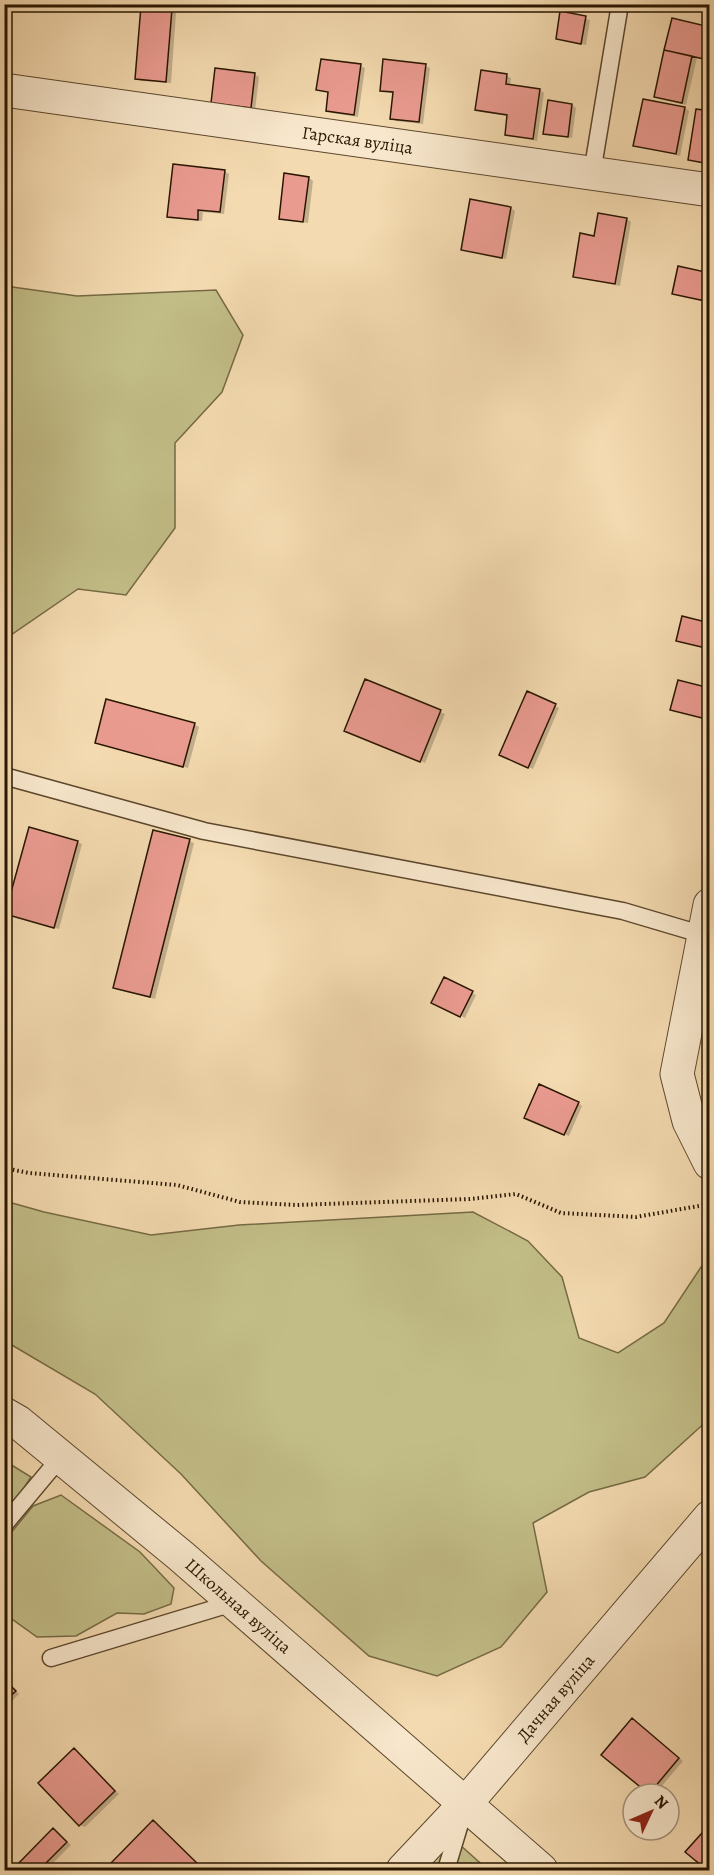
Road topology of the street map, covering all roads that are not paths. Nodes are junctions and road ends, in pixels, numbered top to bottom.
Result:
1 (620, 4) edge
2 (4, 90) edge
3 (592, 173) junction
4 (710, 190) edge
5 (4, 776) edge
6 (707, 920) edge
7 (710, 1163) edge
8 (4, 1414) edge
9 (60, 1458) junction
10 (710, 1517) edge
11 (4, 1525) edge
12 (233, 1603) junction
13 (51, 1658) dead end
14 (466, 1803) junction
15 (403, 1870) edge
16 (446, 1870) edge
17 (541, 1870) edge

1 - 3 lane
2 - 3 street, Гарская вуліца
3 - 4 street, Гарская вуліца
5 - 6 lane
6 - 7 street
8 - 9 street, Школьная вуліца
9 - 11 lane
9 - 12 street, Школьная вуліца
10 - 14 street, Дачная вуліца
12 - 13 lane
12 - 14 street, Школьная вуліца
14 - 15 street, Дачная вуліца
14 - 16 lane
14 - 17 street

